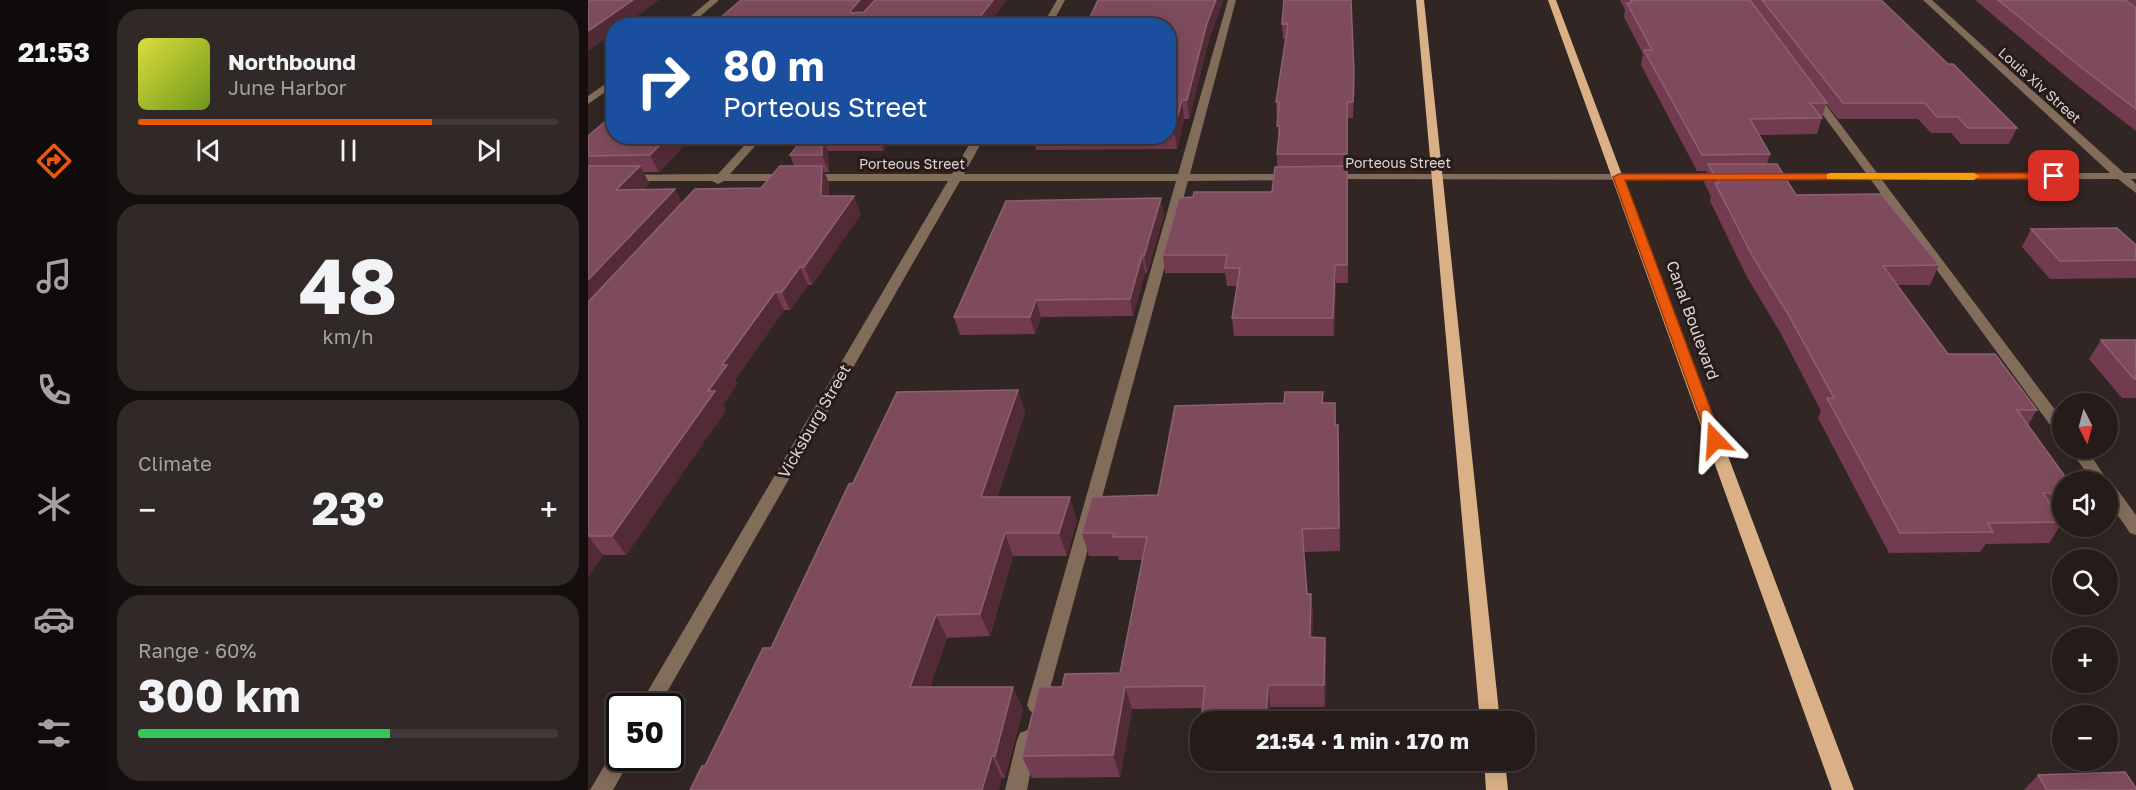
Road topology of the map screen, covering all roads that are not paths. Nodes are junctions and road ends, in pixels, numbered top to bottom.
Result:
1 (715, 0) edge
2 (1061, 0) edge
3 (1232, 0) edge
4 (1420, 0) edge
5 (1552, 0) edge
6 (1926, 0) edge
7 (693, 18) edge
8 (1051, 18) edge
9 (1805, 84) edge
10 (606, 87) edge
11 (588, 101) edge
12 (752, 144) edge
13 (975, 144) edge
14 (1875, 176) junction
15 (2121, 176) junction
16 (2136, 176) edge
17 (956, 177) junction
18 (1184, 177) junction
19 (1438, 177) junction
20 (1619, 177) junction
21 (588, 178) edge
22 (721, 178) junction
23 (2136, 190) edge
24 (705, 195) edge
25 (2052, 415) edge
26 (2118, 503) edge
27 (2136, 528) edge
28 (657, 693) edge
29 (1489, 711) edge
30 (612, 771) edge
31 (1495, 771) edge
32 (601, 790) edge
33 (1016, 790) edge
34 (1497, 790) edge
35 (1843, 790) edge

1 - 7 street
2 - 8 street
3 - 18 street
4 - 19 main road
5 - 20 main road, Canal Boulevard
6 - 15 street, Louis Xiv Street
9 - 14 street
10 - 11 street
12 - 22 street
13 - 17 street, Vicksburg Street
14 - 15 street, Porteous Street
14 - 20 street, Porteous Street
14 - 25 street
15 - 16 street, Porteous Street
15 - 23 street, Louis Xiv Street
17 - 18 street, Porteous Street
17 - 22 street, Porteous Street
17 - 28 street, Vicksburg Street
18 - 19 street, Porteous Street
18 - 33 street
19 - 20 street, Porteous Street
19 - 29 main road
20 - 35 main road, Canal Boulevard
21 - 22 street, Porteous Street
22 - 24 street
26 - 27 street
30 - 32 street
31 - 34 main road

